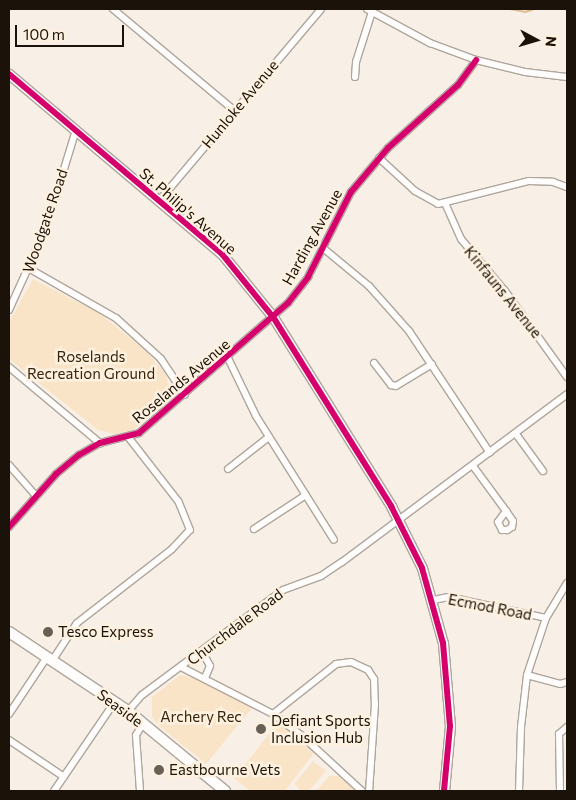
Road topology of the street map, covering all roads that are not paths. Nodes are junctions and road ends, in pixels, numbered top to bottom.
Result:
1 (113, 9) edge
2 (321, 9) edge
3 (370, 10) edge
4 (476, 60) junction
5 (9, 74) edge
6 (355, 77) dead end
7 (567, 77) edge
8 (234, 110) junction
9 (76, 130) junction
10 (379, 158) junction
11 (567, 187) edge
12 (159, 201) junction
13 (445, 203) junction
14 (323, 248) junction
15 (30, 269) junction
16 (9, 310) edge
17 (273, 317) junction
18 (228, 358) junction
19 (374, 363) dead end
20 (432, 364) junction
21 (9, 367) edge
22 (567, 377) edge
23 (567, 394) edge
24 (185, 395) junction
25 (516, 434) junction
26 (269, 436) junction
27 (129, 438) junction
28 (100, 443) junction
29 (490, 453) junction
30 (9, 465) edge
31 (473, 466) junction
32 (228, 469) dead end
33 (542, 471) dead end
34 (306, 495) junction
35 (36, 496) junction
36 (506, 511) dead end
37 (400, 521) junction
38 (9, 527) edge
39 (254, 529) dead end
40 (334, 540) dead end
41 (567, 583) edge
42 (433, 600) junction
43 (546, 618) junction
44 (9, 632) edge
45 (202, 652) junction
46 (49, 659) junction
47 (181, 667) junction
48 (527, 676) junction
49 (205, 678) junction
50 (567, 682) edge
51 (114, 704) junction
52 (128, 711) junction
53 (9, 714) edge
54 (273, 714) junction
55 (143, 724) junction
56 (567, 727) edge
57 (9, 740) edge
58 (64, 777) junction
59 (54, 791) edge
60 (140, 791) edge
61 (225, 791) edge
62 (362, 791) edge
63 (369, 791) edge
64 (444, 791) edge
65 (519, 791) edge
66 (560, 791) edge

1 - 8 street
2 - 8 street, Hunloke Avenue
3 - 4 street
3 - 6 street
4 - 7 street
4 - 10 street, Harding Avenue
5 - 9 street, St. Philip's Avenue
8 - 12 street, Hunloke Avenue
9 - 12 street, St. Philip's Avenue
9 - 15 street, Woodgate Road
10 - 13 street
10 - 14 street, Harding Avenue
11 - 13 street
12 - 17 street, St. Philip's Avenue
13 - 22 street, Kinfauns Avenue
14 - 17 street, Harding Avenue
14 - 20 street
15 - 16 street, Woodgate Road
15 - 24 street
17 - 18 street, Roselands Avenue
17 - 37 street, St. Philip's Avenue
18 - 24 street, Roselands Avenue
18 - 26 street
19 - 20 street
20 - 29 street
21 - 28 street
23 - 25 street, Churchdale Road
24 - 27 street, Roselands Avenue
25 - 29 street, Churchdale Road
25 - 33 street
26 - 32 street
26 - 34 street
27 - 28 street, Roselands Avenue
27 - 46 street
28 - 35 street, Roselands Avenue
29 - 31 street, Churchdale Road
30 - 35 street
31 - 36 street
31 - 37 street, Churchdale Road
34 - 39 street
34 - 40 street
35 - 38 street, Roselands Avenue
37 - 42 street, St. Philip's Avenue
37 - 45 street, Churchdale Road
41 - 43 street
42 - 43 street, Ecmod Road
42 - 64 street, St. Philip's Avenue
43 - 48 street
44 - 46 main road, Seaside
45 - 47 street, Churchdale Road
45 - 49 street
46 - 51 main road, Seaside
46 - 53 street
47 - 49 street
47 - 52 street, Churchdale Road
48 - 50 street
48 - 65 street
49 - 54 street
51 - 52 main road, Seaside
51 - 58 street
52 - 55 main road, Seaside
54 - 62 street
54 - 63 street
55 - 60 street
55 - 61 main road, Seaside
56 - 66 street
57 - 58 street
58 - 59 street

